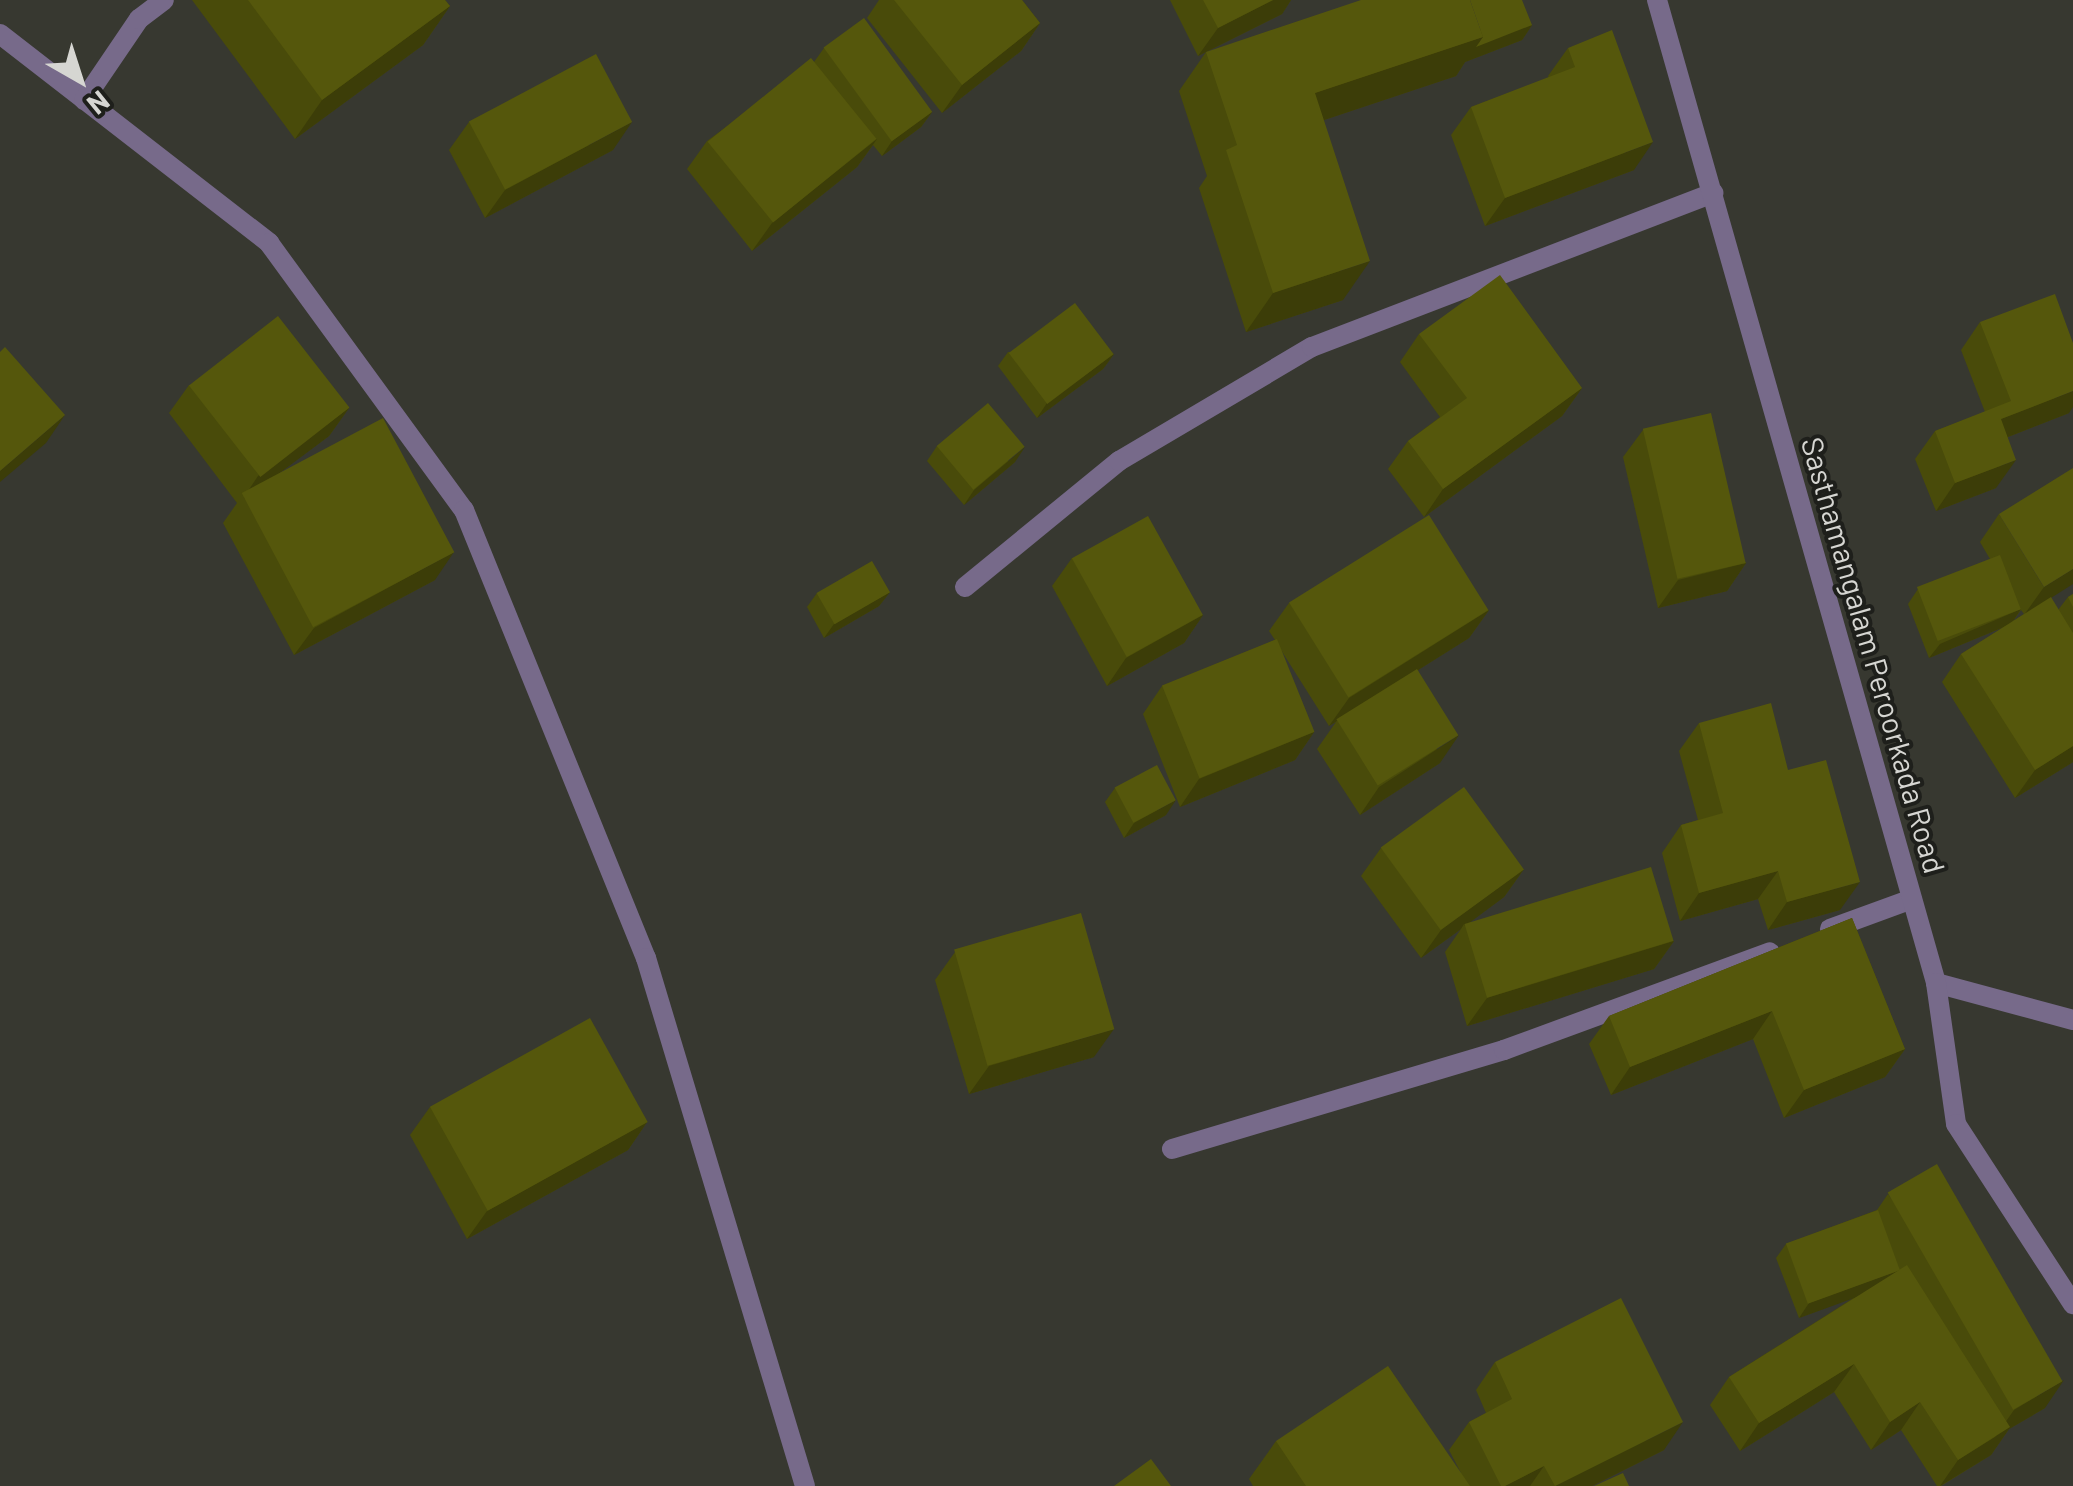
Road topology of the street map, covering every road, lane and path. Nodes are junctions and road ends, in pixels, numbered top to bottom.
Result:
1 (164, 0) edge
2 (1657, 0) edge
3 (0, 34) edge
4 (84, 100) junction
5 (1713, 193) junction
6 (965, 586) dead end
7 (1912, 899) junction
8 (1936, 983) junction
9 (2073, 1020) edge
10 (1172, 1149) dead end
11 (2073, 1304) edge
12 (805, 1486) edge

1 - 4 street
2 - 5 street, Sasthamangalam Peroorkada Road
3 - 4 street
4 - 12 street
5 - 6 street
5 - 7 street, Sasthamangalam Peroorkada Road
7 - 8 street, Sasthamangalam Peroorkada Road
7 - 10 street
8 - 9 street
8 - 11 street, Sasthamangalam Peroorkada Road

